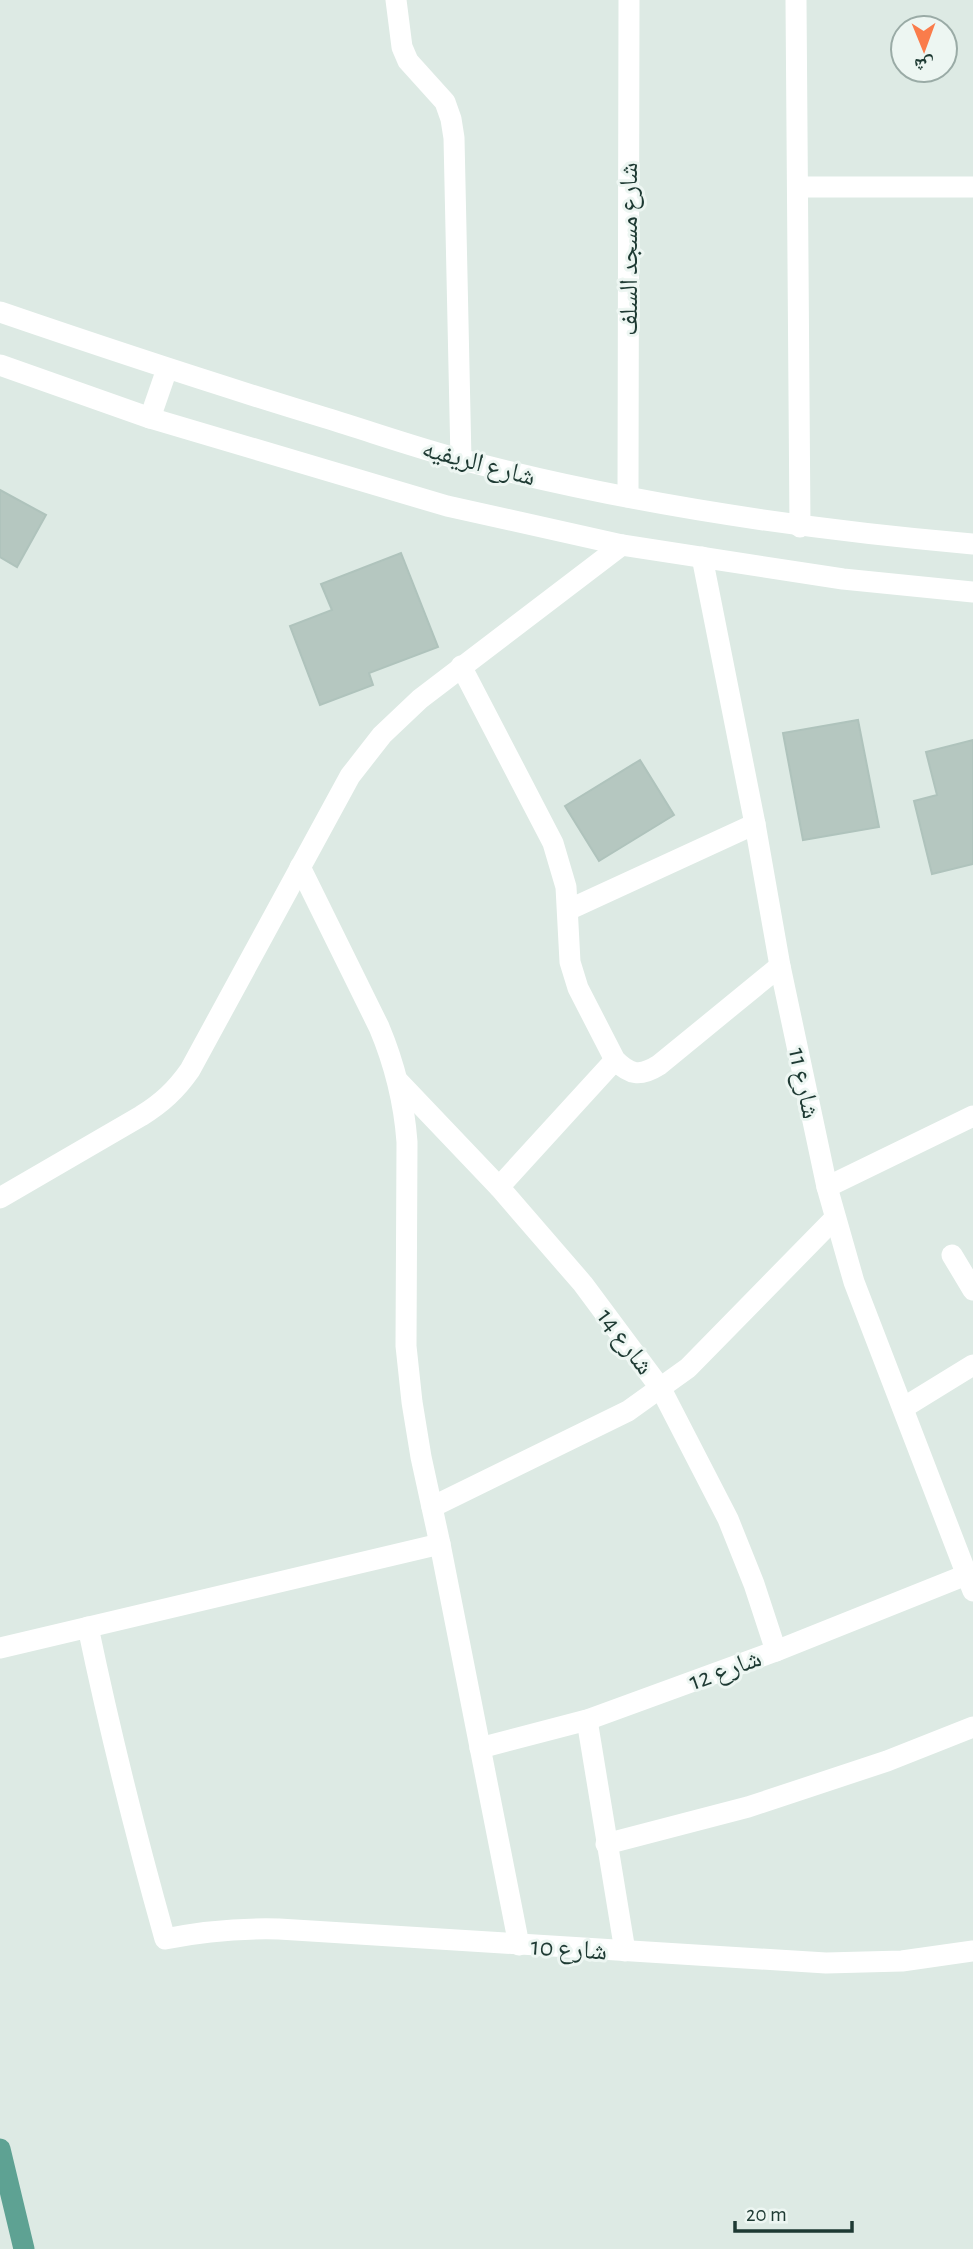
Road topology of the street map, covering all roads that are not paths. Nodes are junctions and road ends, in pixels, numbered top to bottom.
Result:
1 (396, 0) edge
2 (629, 0) edge
3 (796, 0) edge
4 (799, 187) junction
5 (973, 187) edge
6 (0, 312) edge
7 (0, 365) edge
8 (167, 369) junction
9 (150, 418) junction
10 (461, 460) junction
11 (628, 497) junction
12 (800, 527) junction
13 (973, 544) edge
14 (622, 545) junction
15 (702, 557) junction
16 (973, 592) edge
17 (461, 666) junction
18 (755, 824) junction
19 (300, 867) junction
20 (568, 910) junction
21 (780, 966) junction
22 (615, 1060) junction
23 (399, 1082) junction
24 (973, 1116) edge
25 (499, 1187) junction
26 (827, 1187) junction
27 (0, 1198) edge
28 (835, 1219) junction
29 (952, 1255) dead end
30 (973, 1290) edge
31 (973, 1365) edge
32 (661, 1389) junction
33 (903, 1408) junction
34 (432, 1507) junction
35 (440, 1544) junction
36 (970, 1583) edge
37 (88, 1627) junction
38 (0, 1648) edge
39 (776, 1651) junction
40 (587, 1720) junction
41 (973, 1727) edge
42 (480, 1748) junction
43 (606, 1844) junction
44 (519, 1945) junction
45 (625, 1951) junction
46 (973, 1951) edge
47 (0, 2149) edge
48 (24, 2249) edge

1 - 10 street
2 - 11 street, شارع مسجد السلف
3 - 4 street
4 - 5 street
4 - 12 street
6 - 8 street, شارع الريفيه
7 - 9 street, شارع الريفيه
8 - 9 street
8 - 10 street, شارع الريفيه
9 - 14 street, شارع الريفيه
10 - 11 street, شارع الريفيه
11 - 12 street, شارع الريفيه
12 - 13 street, شارع الريفيه
14 - 15 street, شارع الريفيه
14 - 17 street
15 - 16 street, شارع الريفيه
15 - 18 street, شارع 11
17 - 19 street
17 - 20 street
18 - 20 street
18 - 21 street, شارع 11
19 - 23 street
19 - 27 street
20 - 22 street
21 - 22 street
21 - 26 street, شارع 11
22 - 25 street
23 - 25 street, شارع 14
23 - 34 street
24 - 26 street
25 - 32 street, شارع 14
26 - 28 street, شارع 11
28 - 32 street
28 - 33 street, شارع 11
29 - 30 street
31 - 33 street
32 - 34 street
32 - 39 street, شارع 14
33 - 36 street, شارع 11
34 - 35 street
35 - 37 street
35 - 42 street
36 - 39 street, شارع 12
37 - 38 street
37 - 44 street, شارع 10
39 - 40 street, شارع 12
40 - 42 street, شارع 12
40 - 43 street
41 - 43 street
42 - 44 street
43 - 45 street
44 - 45 street, شارع 10
45 - 46 street, شارع 10
47 - 48 main road

